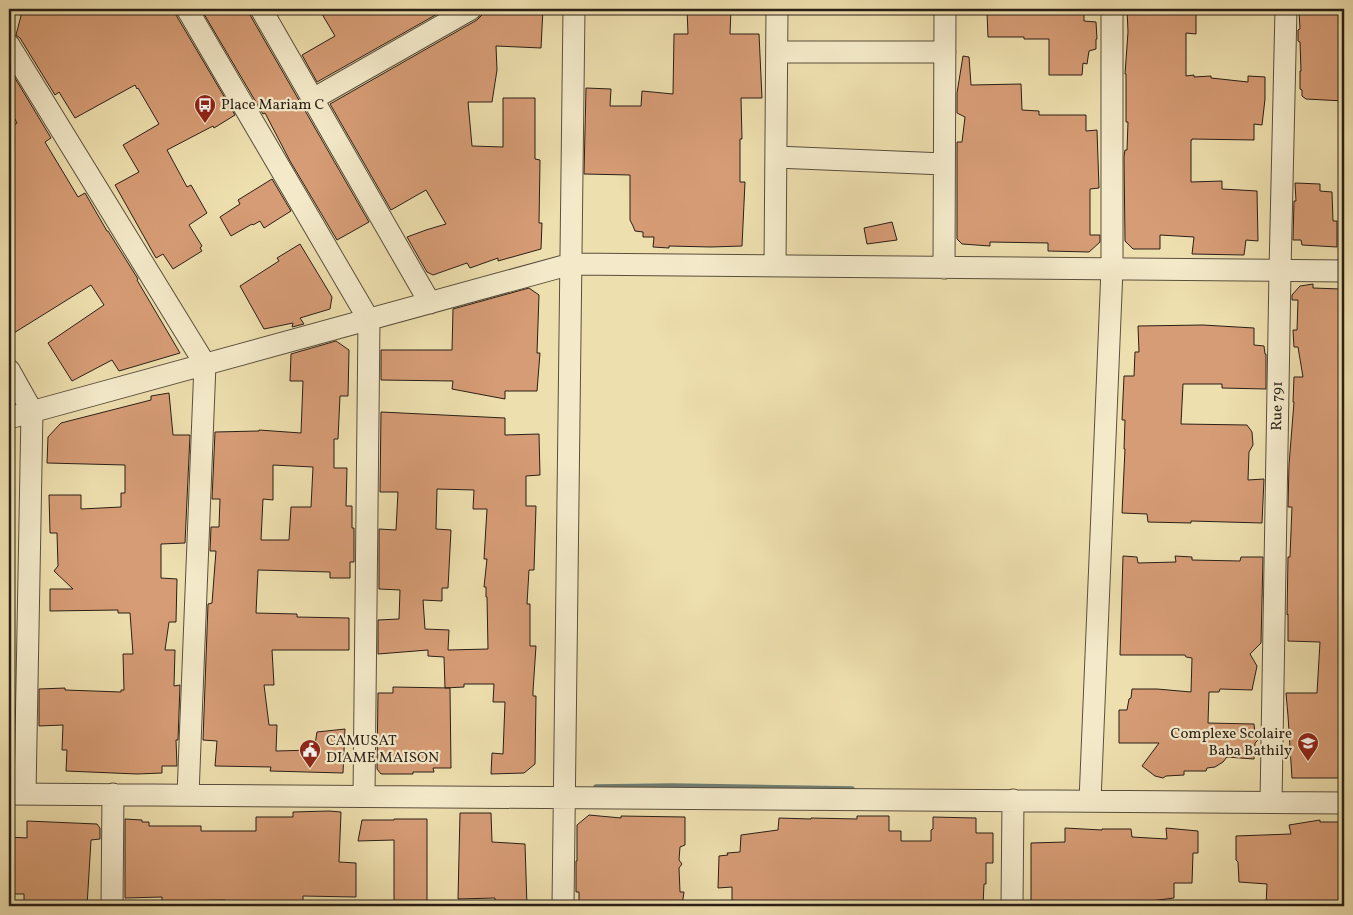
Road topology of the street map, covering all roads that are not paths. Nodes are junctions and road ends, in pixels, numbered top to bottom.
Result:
1 (186, 9) edge
2 (261, 9) edge
3 (470, 9) edge
4 (574, 9) edge
5 (777, 9) edge
6 (945, 9) edge
7 (1112, 9) edge
8 (1286, 9) edge
9 (9, 45) edge
10 (777, 52) junction
11 (945, 52) junction
12 (313, 99) junction
13 (776, 157) junction
14 (944, 164) junction
15 (571, 264) junction
16 (775, 266) junction
17 (944, 268) junction
18 (1112, 269) junction
19 (1280, 271) junction
20 (1344, 271) edge
21 (430, 303) junction
22 (369, 320) junction
23 (205, 364) junction
24 (9, 370) edge
25 (32, 411) junction
26 (9, 418) edge
27 (17, 794) edge
28 (113, 794) junction
29 (188, 795) junction
30 (364, 796) junction
31 (564, 797) junction
32 (1013, 800) junction
33 (1090, 801) junction
34 (1271, 802) junction
35 (1344, 803) edge
36 (112, 906) edge
37 (563, 906) edge
38 (1012, 906) edge

1 - 22 street
2 - 12 street
3 - 12 street
4 - 15 street
5 - 10 street
6 - 11 street
7 - 18 street
8 - 19 street, Rue 791
9 - 23 street
10 - 11 street
10 - 13 street
11 - 14 street
12 - 21 street
13 - 14 street
13 - 16 street
14 - 17 street
15 - 16 street
15 - 21 street
15 - 31 street
16 - 17 street
17 - 18 street
18 - 19 street
18 - 33 street
19 - 20 street
19 - 34 street, Rue 791
21 - 22 street
22 - 23 street
22 - 30 street
23 - 25 street
23 - 29 street
24 - 25 street
25 - 26 street
25 - 27 street
27 - 28 street
28 - 29 street
28 - 36 street
29 - 30 street
30 - 31 street
31 - 32 street
31 - 37 street
32 - 33 street
32 - 38 street
33 - 34 street
34 - 35 street

